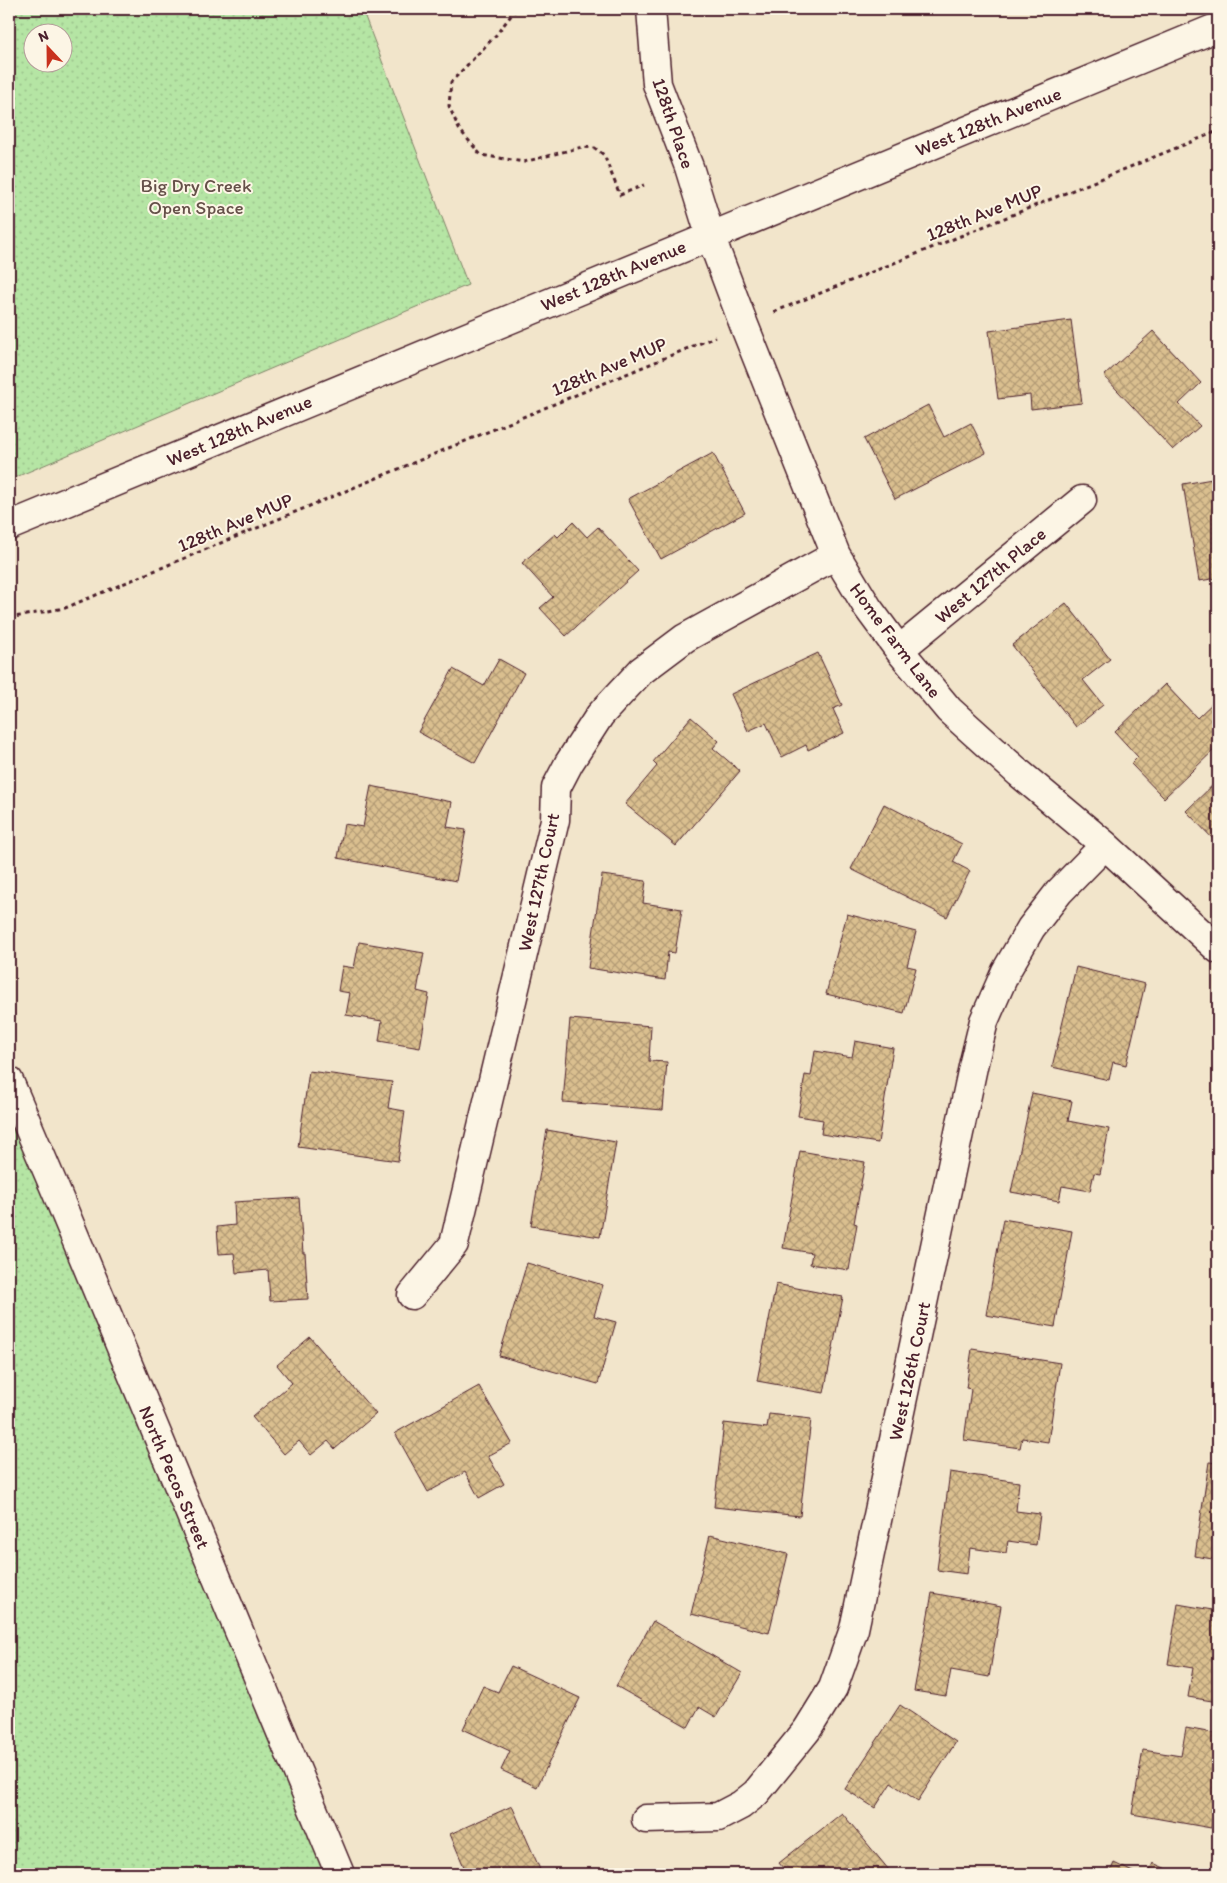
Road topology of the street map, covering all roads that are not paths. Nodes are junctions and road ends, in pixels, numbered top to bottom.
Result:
1 (651, 9) edge
2 (1218, 27) edge
3 (710, 235) junction
4 (1082, 500) dead end
5 (9, 526) edge
6 (836, 555) junction
7 (899, 650) junction
8 (1105, 845) junction
9 (1218, 949) edge
10 (9, 1081) edge
11 (412, 1296) dead end
12 (646, 1819) dead end
13 (340, 1874) edge

1 - 3 street, 128th Place
2 - 3 street, West 128th Avenue
3 - 5 street, West 128th Avenue
3 - 6 street, Home Farm Lane
4 - 7 street, West 127th Place
6 - 7 street, Home Farm Lane
6 - 11 street, West 127th Court
7 - 8 street, Home Farm Lane
8 - 9 street, Home Farm Lane
8 - 12 street, West 126th Court
10 - 13 street, North Pecos Street

